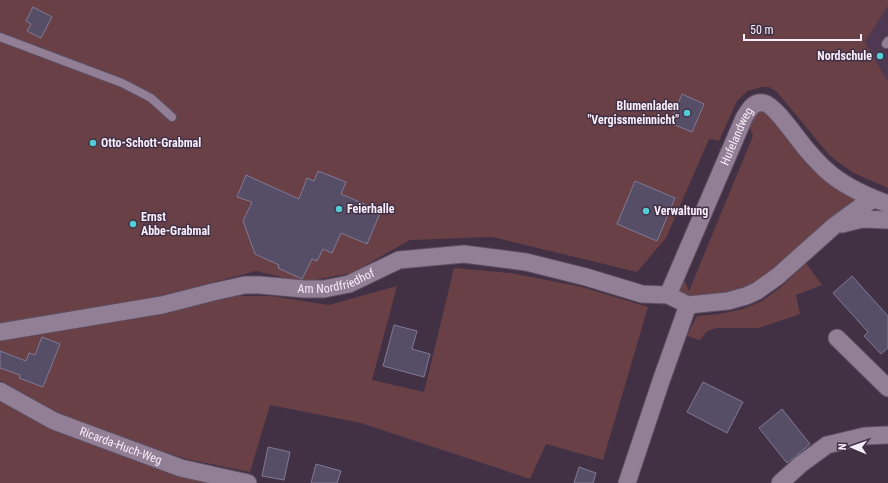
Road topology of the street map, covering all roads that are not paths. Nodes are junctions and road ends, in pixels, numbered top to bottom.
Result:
1 (0, 36) edge
2 (172, 117) dead end
3 (881, 201) edge
4 (888, 220) edge
5 (834, 226) junction
6 (668, 295) junction
7 (688, 305) junction
8 (0, 332) edge
9 (837, 338) dead end
10 (888, 388) edge
11 (0, 391) edge
12 (888, 435) edge
13 (248, 483) edge
14 (627, 483) edge
15 (780, 483) edge

1 - 2 lane
3 - 5 street, Hufelandweg
3 - 6 street, Hufelandweg
4 - 5 street, Hufelandweg
5 - 7 street, Hufelandweg
6 - 7 street
6 - 8 street, Am Nordfriedhof
7 - 14 street
9 - 10 street
11 - 13 street, Ricarda-Huch-Weg
12 - 15 street

